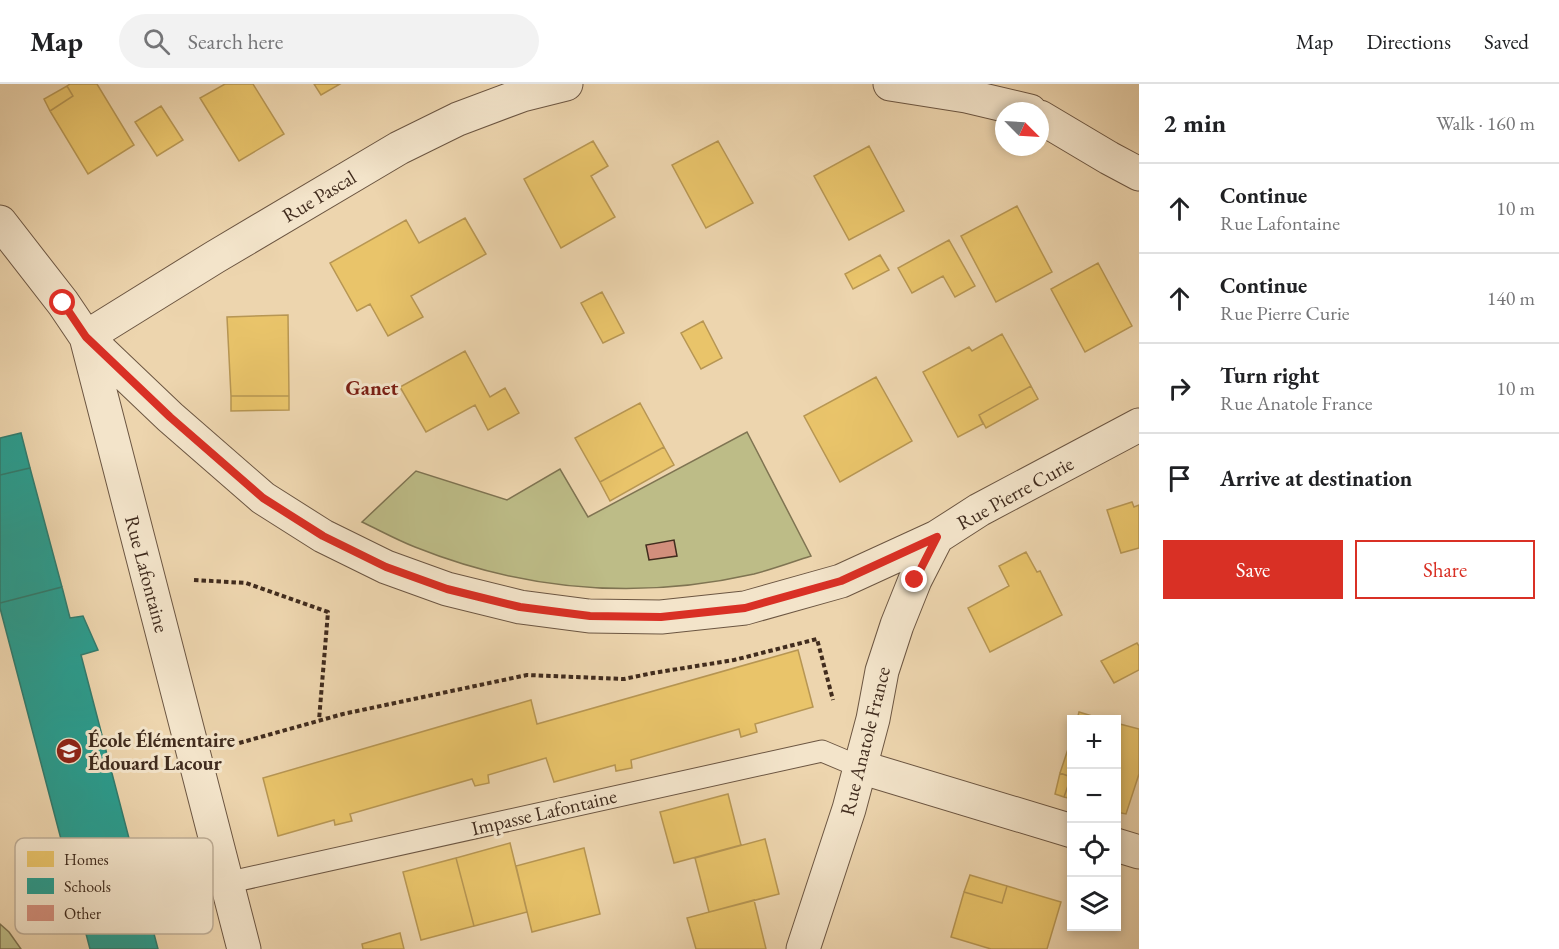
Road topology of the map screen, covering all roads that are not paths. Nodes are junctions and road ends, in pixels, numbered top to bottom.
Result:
1 (567, 84) edge
2 (890, 84) edge
3 (1032, 84) edge
4 (1031, 102) edge
5 (995, 103) edge
6 (1049, 122) edge
7 (1139, 174) edge
8 (0, 222) edge
9 (86, 337) junction
10 (1139, 425) edge
11 (937, 537) junction
12 (860, 767) junction
13 (1067, 830) edge
14 (1121, 847) edge
15 (1139, 852) edge
16 (226, 883) junction
17 (244, 949) edge
18 (803, 949) edge

1 - 9 street, Rue Pascal
2 - 5 street
3 - 4 street
6 - 7 street
8 - 9 street, Rue Lafontaine
9 - 11 street, Rue Pierre Curie
9 - 16 street, Rue Lafontaine
10 - 11 street, Rue Pierre Curie
11 - 12 street, Rue Anatole France
12 - 13 street
12 - 16 lane, Impasse Lafontaine
12 - 18 street, Rue Anatole France
14 - 15 street
16 - 17 street, Rue Lafontaine

